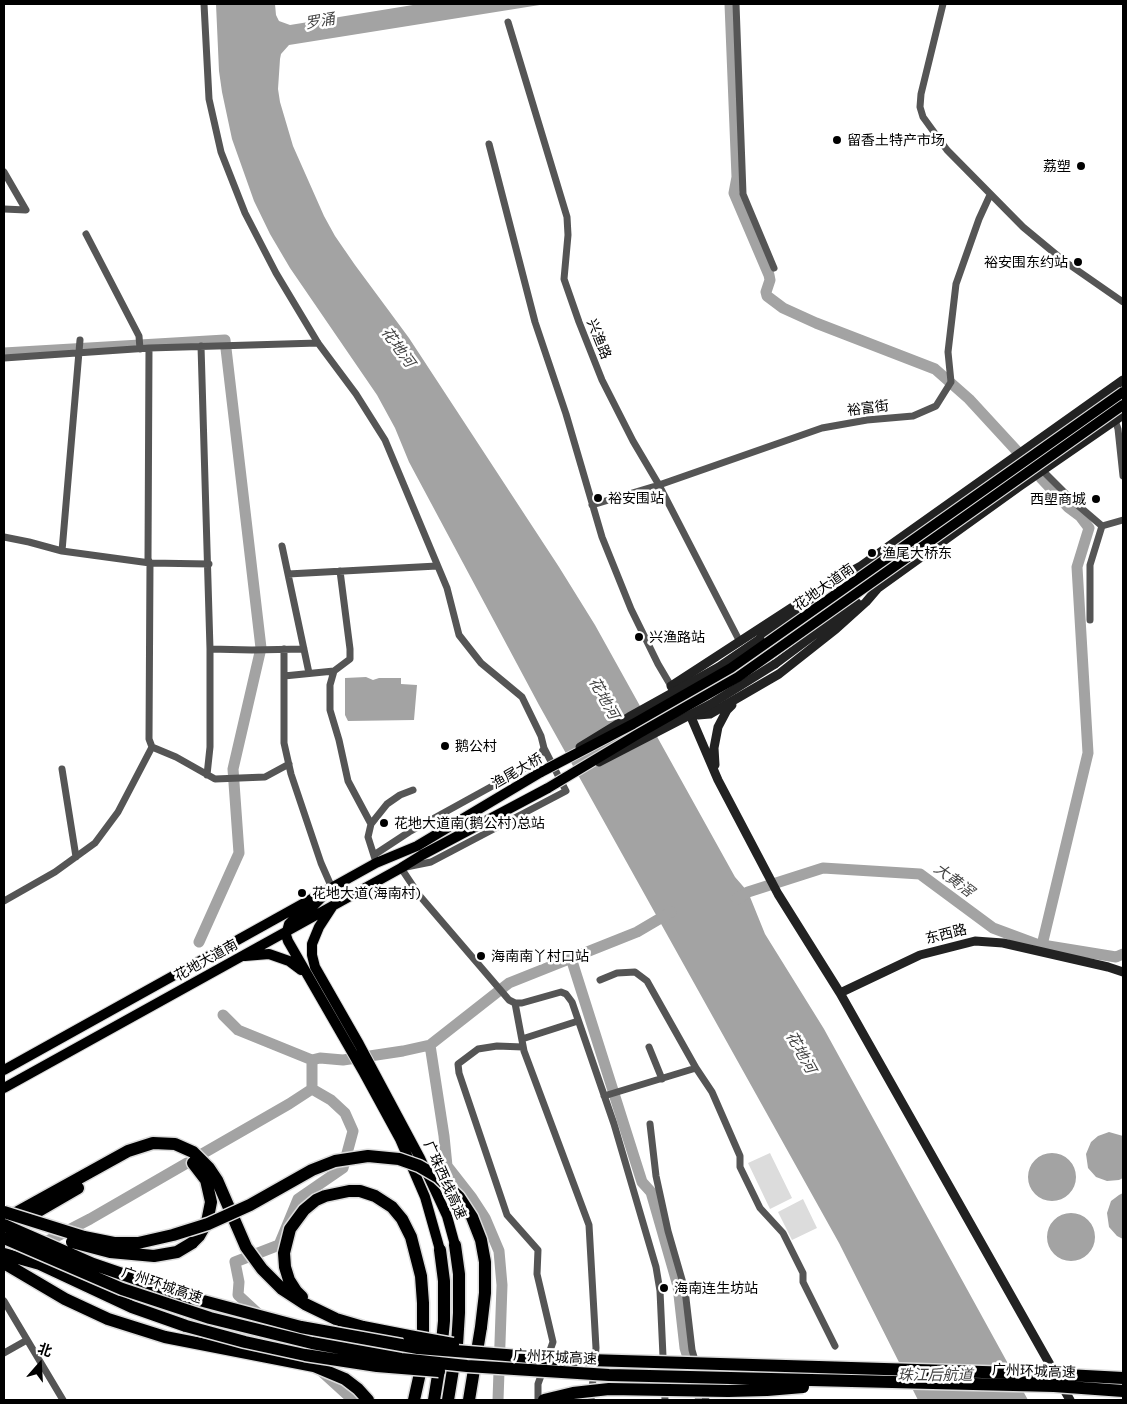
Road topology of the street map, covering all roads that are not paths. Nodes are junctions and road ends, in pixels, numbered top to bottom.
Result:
1 (204, 4) edge
2 (736, 4) edge
3 (942, 4) edge
4 (508, 22) dead end
5 (489, 144) dead end
6 (4, 172) edge
7 (990, 195) junction
8 (4, 209) edge
9 (86, 234) dead end
10 (774, 268) dead end
11 (1123, 302) edge
12 (80, 340) dead end
13 (318, 343) junction
14 (201, 346) junction
15 (149, 348) junction
16 (140, 349) junction
17 (80, 353) junction
18 (4, 358) edge
19 (1123, 380) edge
20 (1123, 392) edge
21 (1098, 398) junction
22 (1123, 405) edge
23 (1123, 415) edge
24 (1115, 420) junction
25 (1042, 470) junction
26 (1123, 476) edge
27 (658, 485) junction
28 (592, 505) junction
29 (1123, 520) edge
30 (1102, 526) junction
31 (4, 537) edge
32 (282, 546) dead end
33 (62, 551) junction
34 (150, 563) junction
35 (209, 564) junction
36 (437, 566) junction
37 (861, 566) junction
38 (340, 572) junction
39 (288, 574) junction
40 (878, 588) junction
41 (1090, 620) dead end
42 (740, 642) junction
43 (210, 649) junction
44 (284, 649) junction
45 (304, 649) junction
46 (334, 671) junction
47 (309, 673) junction
48 (284, 676) junction
49 (671, 686) junction
50 (739, 698) junction
51 (688, 710) junction
52 (636, 729) junction
53 (152, 747) junction
54 (544, 748) junction
55 (289, 764) junction
56 (62, 769) dead end
57 (540, 772) junction
58 (207, 775) junction
59 (718, 780) junction
60 (548, 788) junction
61 (413, 790) dead end
62 (371, 824) junction
63 (419, 850) junction
64 (76, 857) junction
65 (375, 859) junction
66 (401, 868) junction
67 (330, 889) junction
68 (4, 901) edge
69 (334, 905) junction
70 (287, 931) junction
71 (235, 960) junction
72 (1123, 972) edge
73 (310, 980) junction
74 (600, 980) dead end
75 (840, 993) junction
76 (512, 1002) junction
77 (578, 1021) junction
78 (522, 1043) junction
79 (354, 1045) junction
80 (649, 1047) dead end
81 (696, 1068) junction
82 (4, 1070) edge
83 (369, 1071) junction
84 (662, 1079) junction
85 (4, 1088) edge
86 (610, 1094) junction
87 (650, 1124) dead end
88 (4, 1213) edge
89 (4, 1220) edge
90 (4, 1225) edge
91 (4, 1230) edge
92 (4, 1238) edge
93 (455, 1246) joint
94 (440, 1250) joint
95 (4, 1254) edge
96 (4, 1263) edge
97 (4, 1301) edge
98 (409, 1336) junction
99 (27, 1340) junction
100 (835, 1346) dead end
101 (4, 1353) edge
102 (556, 1359) junction
103 (594, 1374) junction
104 (1123, 1378) edge
105 (874, 1382) junction
106 (1123, 1392) edge
107 (1069, 1399) edge
108 (63, 1400) edge
109 (368, 1400) edge
110 (414, 1400) edge
111 (434, 1400) edge
112 (448, 1400) edge
113 (469, 1400) edge
114 (538, 1400) edge
115 (544, 1400) edge
116 (591, 1400) edge
117 (665, 1400) edge
118 (706, 1400) edge

1 - 13 street
2 - 10 street
3 - 7 street
4 - 27 street, 兴渔路
5 - 28 street
6 - 8 street
7 - 11 street
7 - 27 street, 裕富街
9 - 16 street
12 - 17 street
13 - 14 street
13 - 36 street
14 - 15 street
14 - 35 street
15 - 16 street
15 - 34 street
16 - 17 street
17 - 18 street
17 - 33 street
19 - 21 street, 花地大道南
20 - 52 main road, 花地大道南, bridge
21 - 24 street
21 - 37 street, 花地大道南
22 - 52 main road, 花地大道南, bridge
23 - 24 street
24 - 25 street
24 - 26 street
25 - 30 street
25 - 40 street
27 - 28 street, 裕富街
27 - 42 street, 兴渔路
28 - 49 street
29 - 30 street
30 - 41 street
31 - 33 street
32 - 39 street
33 - 34 street
34 - 35 street
34 - 53 street
35 - 43 street
36 - 38 street
36 - 54 street
37 - 42 street, 花地大道南
37 - 57 street, bridge
38 - 39 street
38 - 46 street
39 - 45 street
40 - 50 street
40 - 60 street, bridge
42 - 49 street, 花地大道南
43 - 44 street
43 - 58 street
44 - 45 street
44 - 48 street
45 - 47 street
46 - 47 street
46 - 62 street
47 - 48 street
48 - 55 street
49 - 51 street
50 - 51 street
50 - 59 street
51 - 59 street
52 - 57 main road, 渔尾大桥, bridge
52 - 60 main road, bridge
53 - 58 street
53 - 64 street
54 - 65 street
54 - 66 street
55 - 58 street
55 - 67 street
56 - 64 street
57 - 63 main road, 渔尾大桥
59 - 75 street
60 - 63 main road
61 - 62 street
62 - 65 street
63 - 65 main road, 花地大道南
63 - 66 main road, 花地大道南
64 - 68 street
65 - 67 main road, 花地大道南
66 - 69 main road, 花地大道南
66 - 76 street
67 - 69 main road
67 - 70 main road
67 - 82 main road, 花地大道南
69 - 70 main road, 花地大道南
69 - 79 main road
70 - 71 main road, 花地大道南
70 - 73 main road
71 - 73 main road
71 - 85 main road, 花地大道南
72 - 75 street, 东西路
73 - 79 main road
74 - 81 street
75 - 107 street
76 - 77 street
76 - 78 street
77 - 78 street
77 - 86 street
78 - 114 street
78 - 116 street
79 - 83 main road, 广珠西线高速
80 - 84 street
81 - 84 street
81 - 100 street
83 - 93 main road, 广珠西线高速
83 - 94 main road, 广珠西线高速
84 - 86 street
86 - 117 street
87 - 118 street
88 - 91 highway, bridge
88 - 113 highway, bridge
89 - 98 highway
90 - 102 highway, 广州环城高速, bridge
92 - 103 highway, 广州环城高速, bridge
93 - 112 highway, 广珠西线高速
94 - 111 highway, 广珠西线高速
95 - 103 highway, bridge
96 - 109 highway
97 - 99 street
98 - 102 highway, bridge
98 - 110 highway
99 - 101 street
99 - 108 street
102 - 104 highway, 广州环城高速, bridge
103 - 105 highway, 广州环城高速, bridge
105 - 106 highway, 广州环城高速, bridge
105 - 115 highway, bridge

